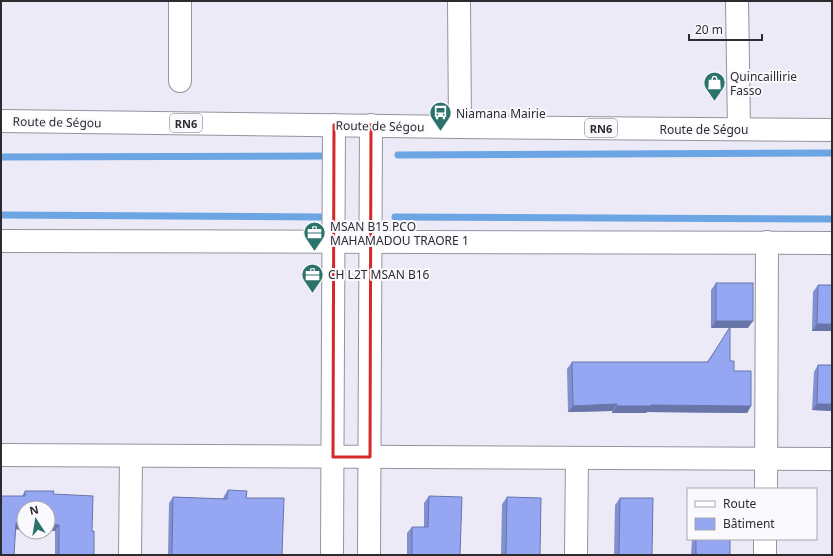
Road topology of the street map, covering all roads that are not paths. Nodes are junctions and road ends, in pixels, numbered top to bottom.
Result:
1 (180, 1) edge
2 (459, 1) edge
3 (737, 1) edge
4 (180, 81) dead end
5 (1, 121) edge
6 (334, 126) junction
7 (371, 126) junction
8 (460, 127) junction
9 (739, 129) junction
10 (832, 130) edge
11 (333, 240) junction
12 (1, 241) edge
13 (370, 241) junction
14 (767, 242) junction
15 (832, 243) edge
16 (1, 455) edge
17 (131, 456) junction
18 (333, 457) junction
19 (370, 457) junction
20 (577, 458) junction
21 (766, 458) junction
22 (832, 459) edge
23 (766, 488) edge
24 (766, 540) edge
25 (130, 555) edge
26 (332, 555) edge
27 (369, 555) edge
28 (576, 555) edge
29 (765, 555) edge

1 - 4 main road
2 - 8 main road
3 - 9 main road
5 - 6 main road, Route de Ségou / RN6
6 - 7 main road, Route de Ségou / RN6
6 - 11 main road
7 - 8 main road, Route de Ségou / RN6
7 - 13 main road
8 - 9 main road, Route de Ségou / RN6
9 - 10 main road, Route de Ségou / RN6
11 - 12 main road
11 - 13 main road
11 - 18 main road
13 - 14 main road
13 - 19 main road
14 - 15 main road
14 - 21 main road
16 - 17 main road
17 - 18 main road
17 - 25 main road
18 - 19 main road
18 - 26 main road
19 - 20 main road
19 - 27 main road
20 - 21 main road
20 - 28 main road
21 - 22 main road
21 - 23 main road
24 - 29 main road

